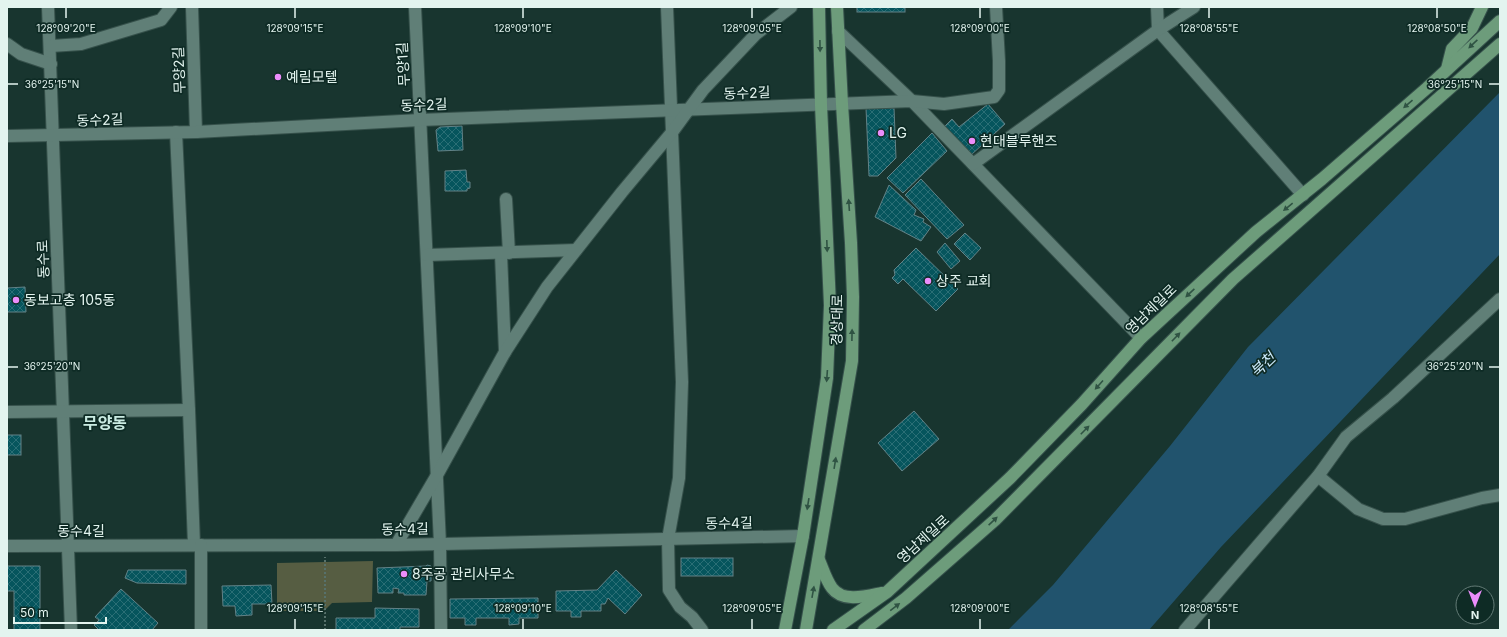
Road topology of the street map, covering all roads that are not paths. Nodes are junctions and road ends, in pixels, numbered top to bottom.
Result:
1 (48, 7) edge
2 (171, 7) edge
3 (192, 7) edge
4 (415, 7) edge
5 (667, 7) edge
6 (791, 7) edge
7 (819, 7) edge
8 (837, 7) edge
9 (996, 7) edge
10 (1157, 7) edge
11 (1194, 7) edge
12 (1482, 7) edge
13 (1500, 21) edge
14 (1158, 30) junction
15 (838, 31) junction
16 (7, 44) edge
17 (1500, 44) edge
18 (50, 46) junction
19 (51, 64) junction
20 (1447, 69) junction
21 (912, 101) junction
22 (842, 104) junction
23 (821, 105) junction
24 (688, 110) junction
25 (672, 111) junction
26 (420, 120) junction
27 (673, 131) junction
28 (176, 132) junction
29 (196, 132) junction
30 (7, 136) edge
31 (53, 136) junction
32 (973, 164) junction
33 (1303, 195) junction
34 (506, 199) dead end
35 (576, 250) junction
36 (505, 253) junction
37 (427, 256) junction
38 (1500, 299) edge
39 (1141, 338) junction
40 (505, 352) junction
41 (189, 410) junction
42 (63, 411) junction
43 (7, 412) edge
44 (437, 474) junction
45 (1318, 476) junction
46 (1500, 494) edge
47 (803, 536) junction
48 (668, 539) junction
49 (440, 544) junction
50 (198, 545) junction
51 (396, 545) junction
52 (7, 546) edge
53 (67, 546) junction
54 (818, 560) junction
55 (887, 592) junction
56 (785, 628) edge
57 (71, 630) edge
58 (201, 630) edge
59 (441, 630) edge
60 (702, 630) edge
61 (806, 630) edge
62 (833, 630) edge
63 (864, 630) edge
64 (1185, 630) edge

1 - 18 street, 동수로
2 - 18 street
3 - 29 street, 무양2길
4 - 26 street, 무양1길
5 - 25 street
6 - 24 street
7 -> 23 main road, 경상대로
8 - 15 main road, 경상대로
9 - 21 street, 동수2길
10 - 14 street
11 - 14 street
12 - 20 main road
13 -> 20 main road, 영남제일로
14 - 32 street
14 - 33 street
15 - 21 street
15 - 22 main road, 경상대로
16 - 19 street
63 -> 17 main road
18 - 19 street, 동수로
19 - 31 street, 동수로
20 -> 33 main road, 영남제일로
21 - 22 street, 동수2길
21 - 32 street
22 - 23 street, 동수2길
54 -> 22 main road, 경상대로
23 - 24 street, 동수2길
23 -> 47 main road, 경상대로
24 - 25 street, 동수2길
24 - 27 street
25 - 26 street, 동수2길
25 - 27 street
26 - 29 street, 동수2길
26 - 37 street, 무양1길
27 - 35 street
27 - 48 street
28 - 29 street, 동수2길
28 - 31 street, 동수2길
28 - 41 street
30 - 31 street, 동수2길
31 - 42 street, 동수로
32 - 39 street
33 -> 39 main road, 영남제일로
34 - 36 street
35 - 36 street
35 - 40 street
36 - 37 street
36 - 40 street
37 - 44 street, 무양1길
38 - 45 street
39 -> 55 main road, 영남제일로
40 - 44 street
41 - 42 street
41 - 50 street
42 - 43 street
42 - 53 street, 동수로
44 - 49 street, 무양1길
44 - 51 street
45 - 46 street
45 - 64 street
47 - 48 street, 동수4길
47 - 56 main road, 경상대로
48 - 49 street, 동수4길
48 - 60 street
49 - 51 street, 동수4길
49 - 59 street, 무양1길
50 - 51 street, 동수4길
50 - 53 street, 동수4길
50 - 58 street
52 - 53 street, 동수4길
53 - 57 street, 동수로
54 - 55 main road
61 -> 54 main road, 경상대로
55 - 62 main road, 영남제일로

